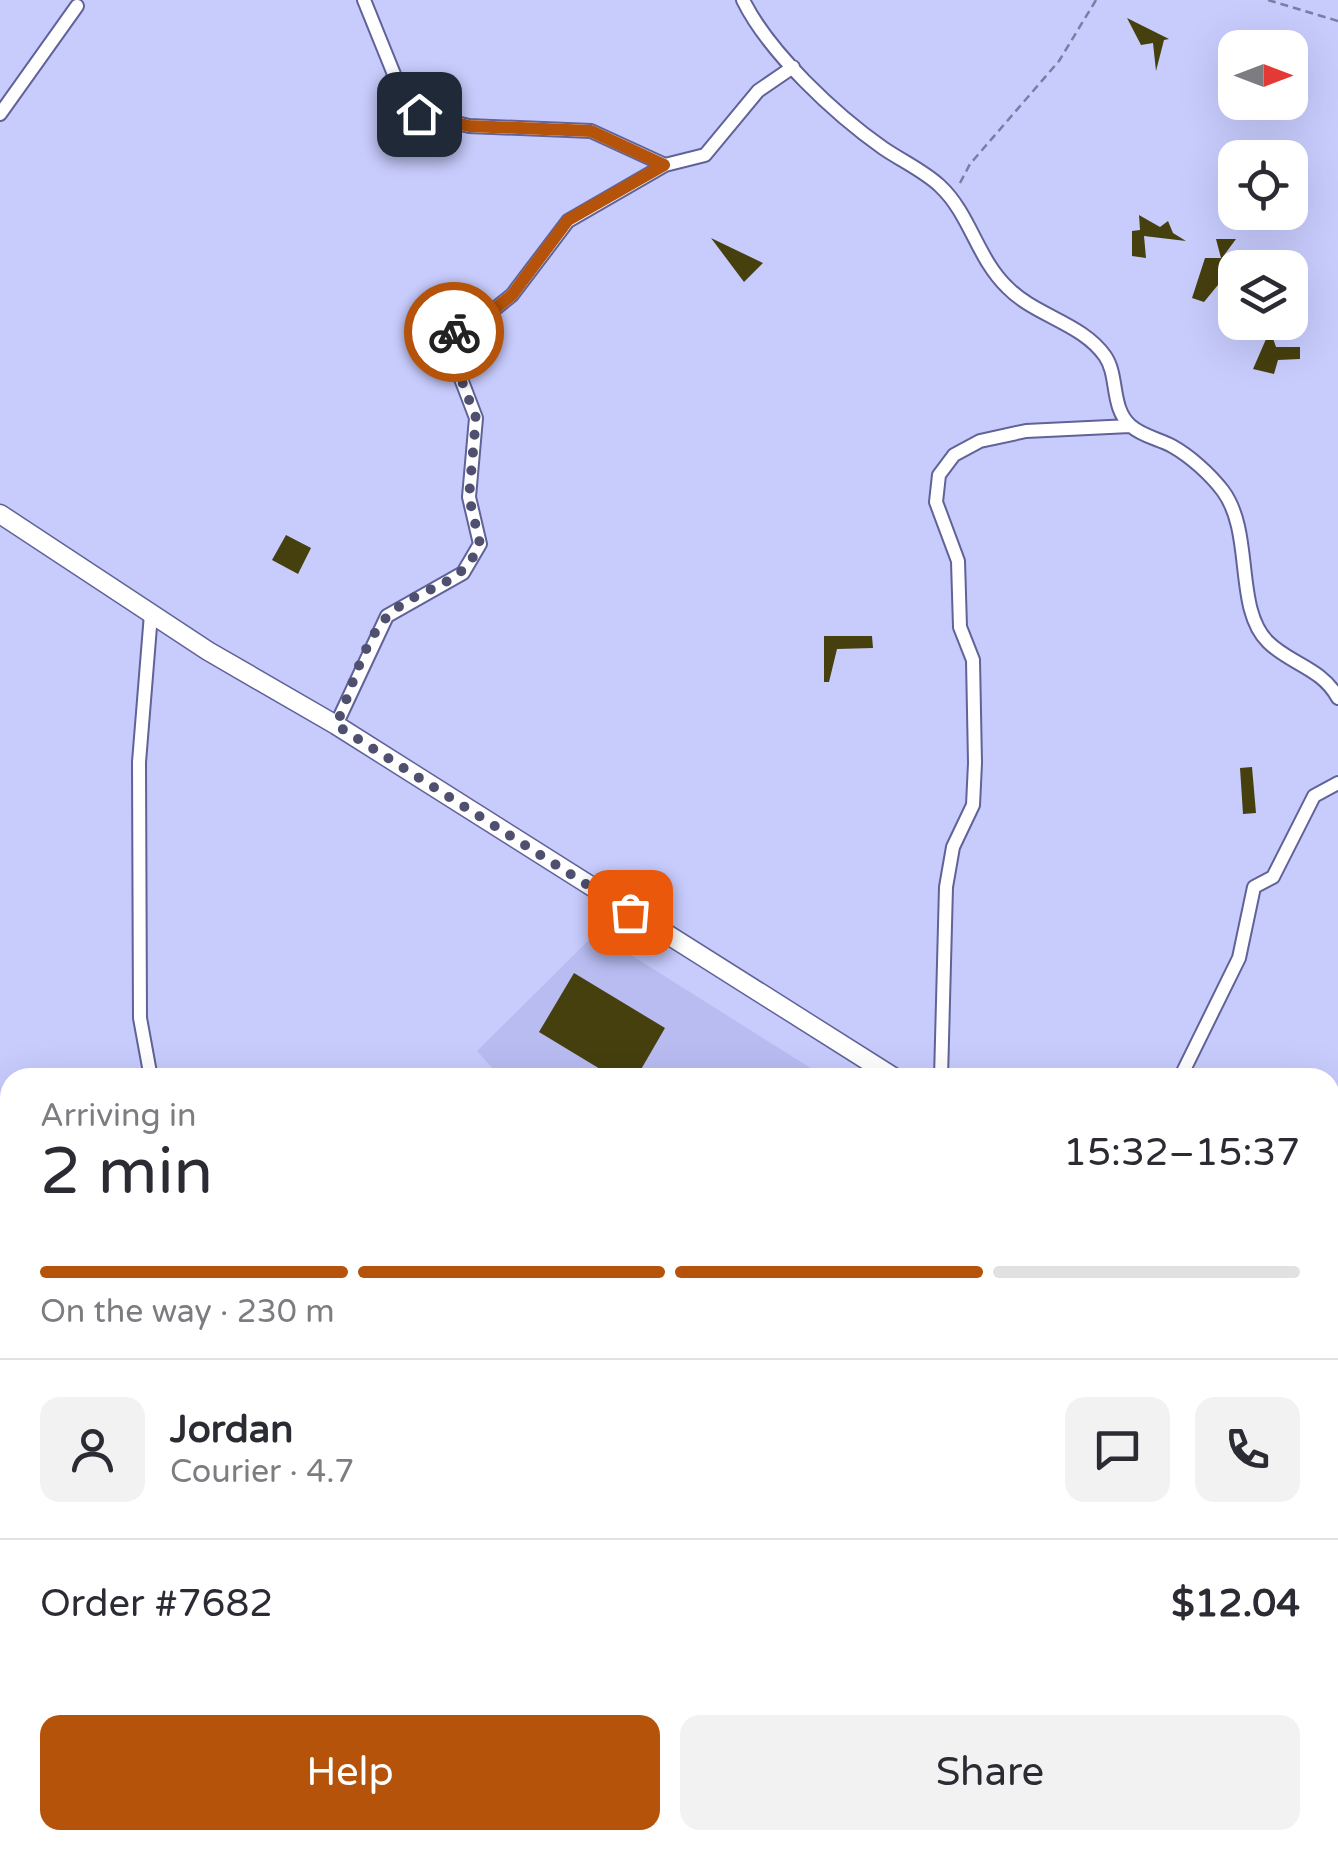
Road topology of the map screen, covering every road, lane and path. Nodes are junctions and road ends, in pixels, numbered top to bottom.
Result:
1 (364, 0) edge
2 (744, 0) edge
3 (1096, 0) edge
4 (1268, 0) edge
5 (77, 6) dead end
6 (1338, 21) edge
7 (793, 66) junction
8 (0, 114) edge
9 (664, 165) junction
10 (950, 199) junction
11 (1130, 426) junction
12 (0, 514) edge
13 (152, 614) junction
14 (1338, 698) edge
15 (336, 725) junction
16 (1338, 782) edge
17 (148, 1068) edge
18 (879, 1068) edge
19 (941, 1068) edge
20 (1185, 1068) edge

1 - 9 street
2 - 7 street
3 - 10 path
4 - 6 path
5 - 8 street
7 - 9 street
7 - 10 street
9 - 15 street
10 - 11 street
11 - 14 street
11 - 19 street
12 - 13 main road
13 - 15 main road
13 - 17 street
15 - 18 main road
16 - 20 street

